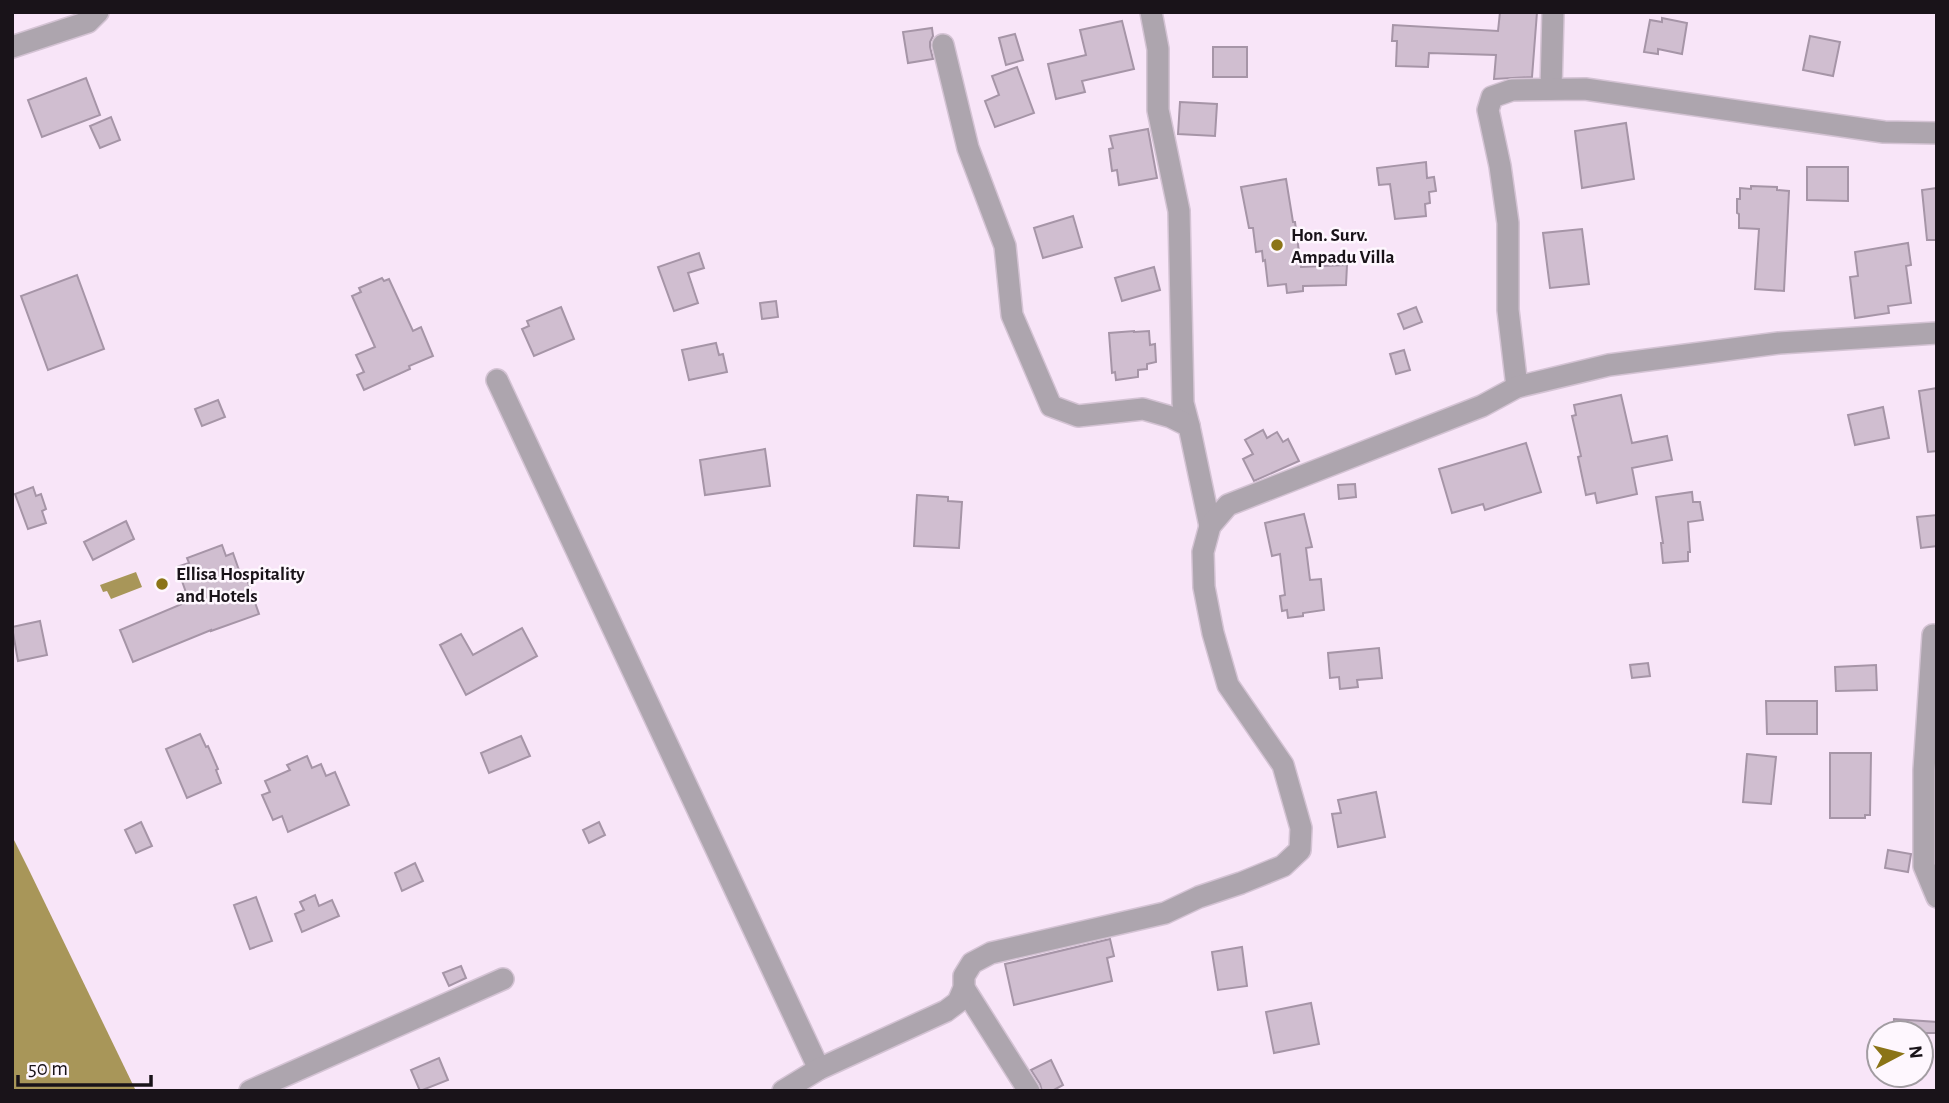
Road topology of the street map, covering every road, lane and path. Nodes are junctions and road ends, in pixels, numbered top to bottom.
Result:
1 (98, 12) edge
2 (1152, 12) edge
3 (1553, 12) edge
4 (943, 45) dead end
5 (12, 47) edge
6 (1551, 89) junction
7 (1937, 133) edge
8 (1937, 333) edge
9 (497, 380) dead end
10 (1517, 387) junction
11 (1189, 426) junction
12 (1210, 526) junction
13 (1933, 635) dead end
14 (1937, 897) edge
15 (503, 979) dead end
16 (964, 988) junction
17 (819, 1069) junction
18 (250, 1091) edge
19 (783, 1091) edge
20 (1030, 1091) edge

1 - 5 street
2 - 11 street
3 - 6 street
4 - 11 street
6 - 7 street
6 - 10 street
8 - 10 street
9 - 17 street
10 - 12 street
11 - 12 street
12 - 16 street
13 - 14 street
15 - 18 street
16 - 17 street
16 - 20 street
17 - 19 street

